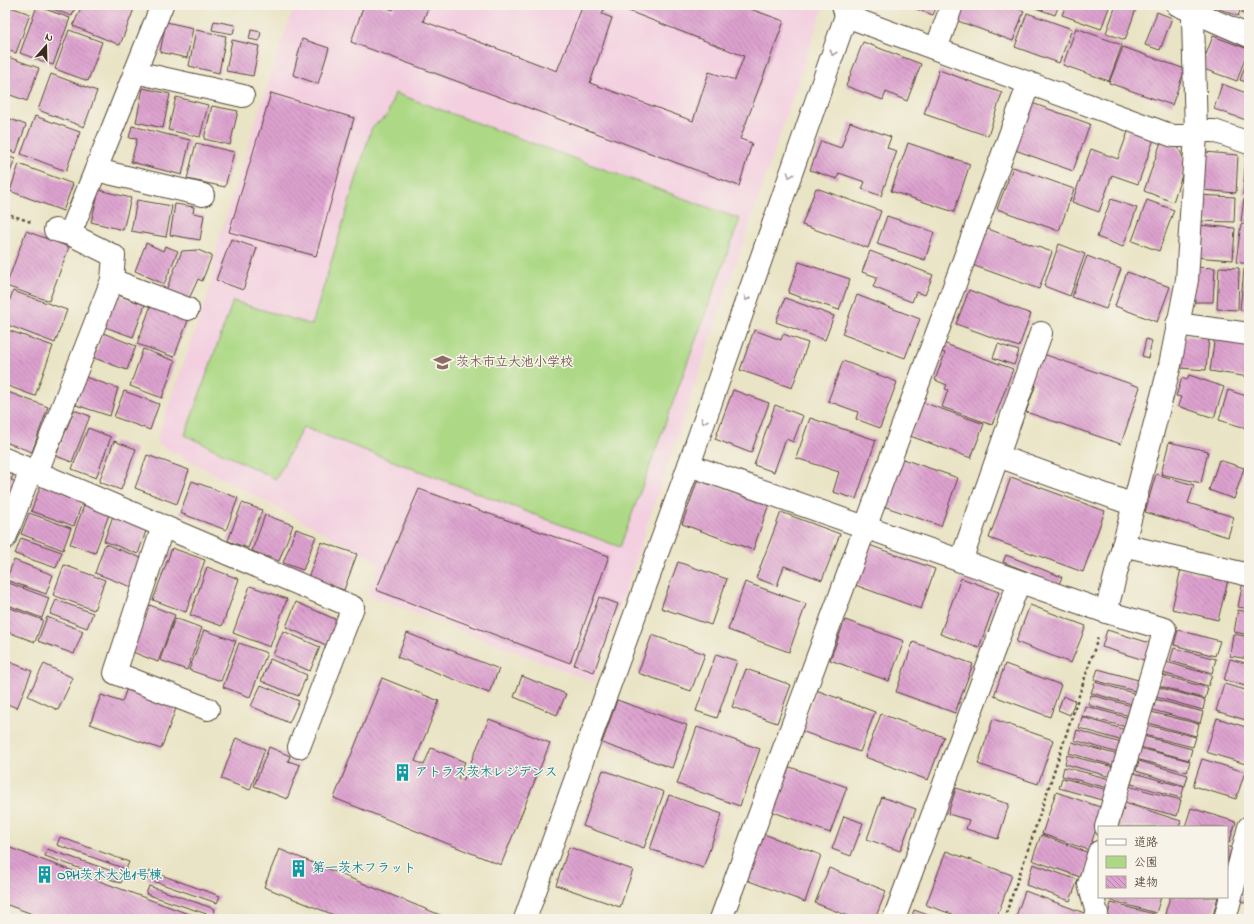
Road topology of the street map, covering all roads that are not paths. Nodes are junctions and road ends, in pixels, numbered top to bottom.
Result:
1 (162, 5) edge
2 (952, 5) edge
3 (1189, 7) edge
4 (844, 10) edge
5 (1249, 36) edge
6 (936, 49) junction
7 (135, 72) junction
8 (1029, 83) junction
9 (243, 96) dead end
10 (1196, 134) junction
11 (1249, 143) edge
12 (96, 170) junction
13 (203, 195) dead end
14 (112, 280) junction
15 (188, 309) dead end
16 (1177, 324) junction
17 (1041, 333) dead end
18 (1249, 334) edge
19 (998, 456) junction
20 (5, 459) edge
21 (689, 465) junction
22 (34, 471) junction
23 (1134, 505) junction
24 (163, 526) junction
25 (865, 528) junction
26 (5, 538) edge
27 (1123, 545) junction
28 (961, 562) junction
29 (1249, 574) edge
30 (1018, 582) junction
31 (1106, 612) junction
32 (208, 708) dead end
33 (299, 747) dead end
34 (1106, 826) edge
35 (1249, 830) edge
36 (1098, 855) edge
37 (525, 919) edge
38 (721, 919) edge
39 (894, 919) edge
40 (1095, 919) edge
41 (1225, 919) edge

1 - 7 street
2 - 6 street
3 - 5 street
3 - 10 street
4 - 6 street
4 -> 21 street
6 - 8 street
7 - 9 street
7 - 12 street
8 - 10 street
8 - 25 street
10 - 11 street
10 - 16 street
12 - 13 street
12 - 14 street
14 - 15 street
14 - 22 street
16 - 18 street
16 - 23 street
17 - 19 street
19 - 23 street
19 - 28 street
20 - 22 street
21 - 25 street
21 - 37 street
22 - 24 street
22 - 26 street
23 - 27 street
24 - 32 street
24 - 33 street
25 - 28 street
25 - 38 street
27 - 29 street
27 - 31 street
28 - 30 street
30 - 31 street
30 - 39 street
31 - 34 street
35 - 41 street
36 - 40 street

